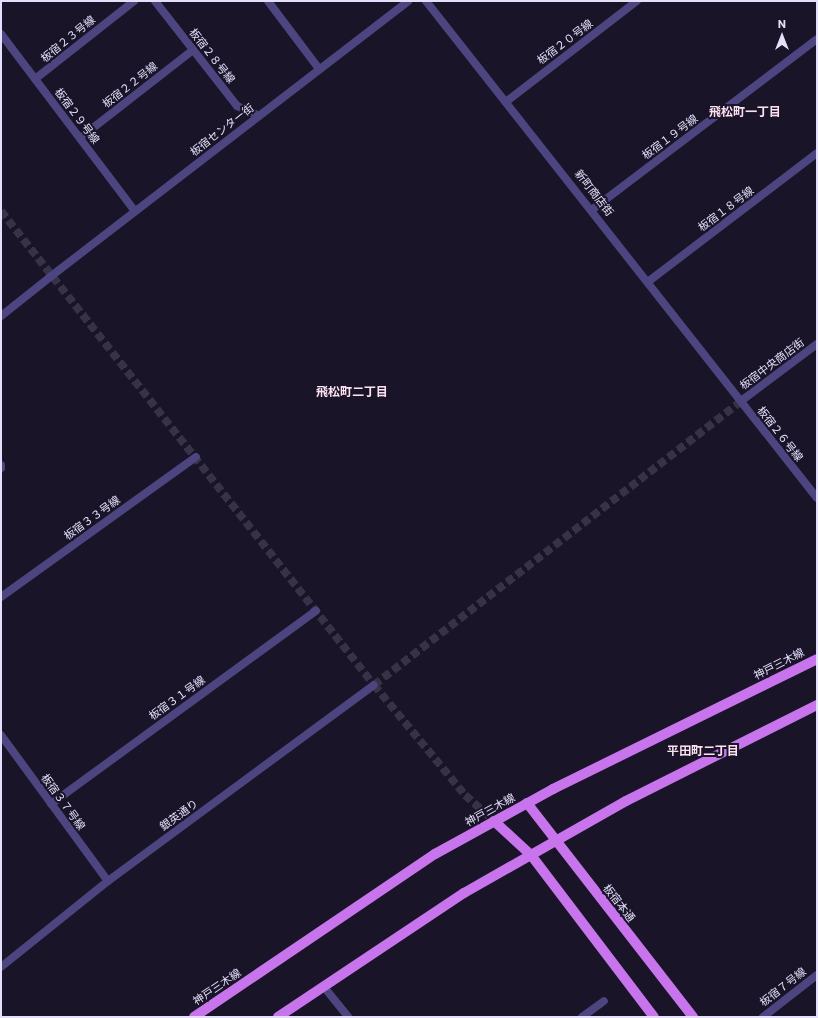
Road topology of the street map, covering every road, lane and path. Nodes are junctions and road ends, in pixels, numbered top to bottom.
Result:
1 (134, 1) edge
2 (155, 1) edge
3 (268, 1) edge
4 (408, 1) edge
5 (426, 1) edge
6 (637, 1) edge
7 (1, 34) edge
8 (817, 39) edge
9 (193, 50) junction
10 (319, 69) junction
11 (35, 79) junction
12 (507, 101) junction
13 (259, 116) junction
14 (80, 138) junction
15 (817, 154) edge
16 (593, 209) junction
17 (135, 211) junction
18 (649, 281) junction
19 (1, 316) edge
20 (817, 344) edge
21 (741, 401) junction
22 (196, 457) dead end
23 (817, 498) edge
24 (1, 597) edge
25 (316, 611) dead end
26 (817, 658) edge
27 (374, 685) tunnel mouth
28 (817, 705) edge
29 (1, 735) edge
30 (52, 804) junction
31 (527, 804) junction
32 (494, 821) junction
33 (556, 840) junction
34 (531, 855) junction
35 (108, 881) junction
36 (1, 967) edge
37 (817, 975) edge
38 (324, 987) junction
39 (604, 1001) dead end
40 (194, 1017) edge
41 (278, 1017) edge
42 (348, 1017) edge
43 (582, 1017) edge
44 (654, 1017) edge
45 (693, 1017) edge
46 (763, 1017) edge

1 - 11 street, 板宿２３号線
2 - 9 street, 板宿２８号線
3 - 10 street
4 - 10 street, 板宿センター街
5 - 12 street, 新町商店街
6 - 12 street, 板宿２０号線
7 - 11 street, 板宿２９号線
8 - 16 street, 板宿１９号線
9 - 13 street, 板宿２８号線
9 - 14 street, 板宿２２号線
10 - 13 street, 板宿センター街
11 - 14 street, 板宿２９号線
12 - 16 street, 新町商店街
13 - 17 street, 板宿センター街
14 - 17 street, 板宿２９号線
15 - 18 street, 板宿１８号線
16 - 18 street, 新町商店街
17 - 19 street, 板宿センター街
18 - 21 street, 新町商店街
20 - 21 street, 板宿中央商店街
21 - 23 street, 板宿２６号線
22 - 24 street, 板宿３３号線
25 - 30 street, 板宿３１号線
26 - 31 main road, 神戸三木線
27 - 35 street, 銀英通り
28 - 33 main road
29 - 30 street, 板宿３７号線
30 - 35 street, 板宿３７号線
31 - 32 main road, 神戸三木線
31 - 33 main road, 板宿本通
32 - 34 main road
32 - 40 main road, 神戸三木線
33 - 34 main road
33 - 45 main road, 板宿本通
34 - 38 main road
34 - 44 main road
35 - 36 street, 銀英通り
37 - 46 street, 板宿７号線
38 - 41 main road
38 - 42 street
39 - 43 street

